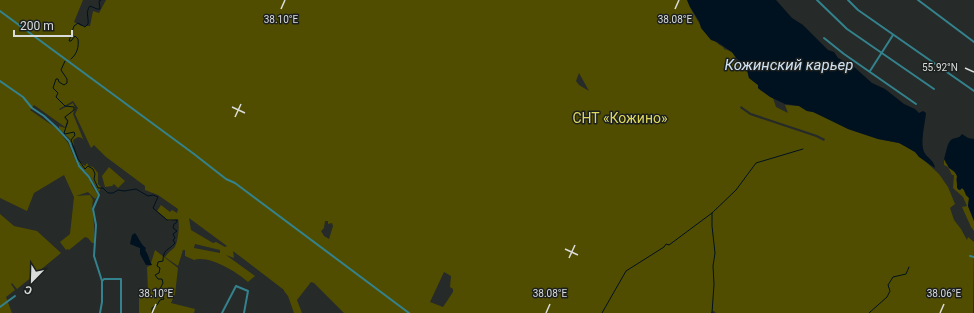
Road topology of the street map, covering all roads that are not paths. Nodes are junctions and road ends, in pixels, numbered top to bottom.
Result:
1 (817, 0) edge
2 (848, 0) edge
3 (918, 0) edge
4 (0, 11) edge
5 (893, 35) junction
6 (824, 38) dead end
7 (974, 42) edge
8 (882, 53) junction
9 (870, 71) junction
10 (0, 81) edge
11 (934, 89) dead end
12 (974, 91) edge
13 (916, 104) dead end
14 (970, 256) dead end
15 (974, 257) edge
16 (102, 282) junction
17 (14, 296) dead end
18 (0, 307) edge
19 (100, 313) edge
20 (121, 313) edge
21 (222, 313) edge
22 (244, 313) edge
23 (408, 313) edge

1 - 8 street
2 - 5 street
3 - 7 street
4 - 23 street
5 - 8 street
5 - 12 street
6 - 9 street
8 - 9 street
8 - 11 street
9 - 13 street
10 - 16 street
14 - 15 street
16 - 19 street
16 - 20 street
17 - 18 street
21 - 22 street

